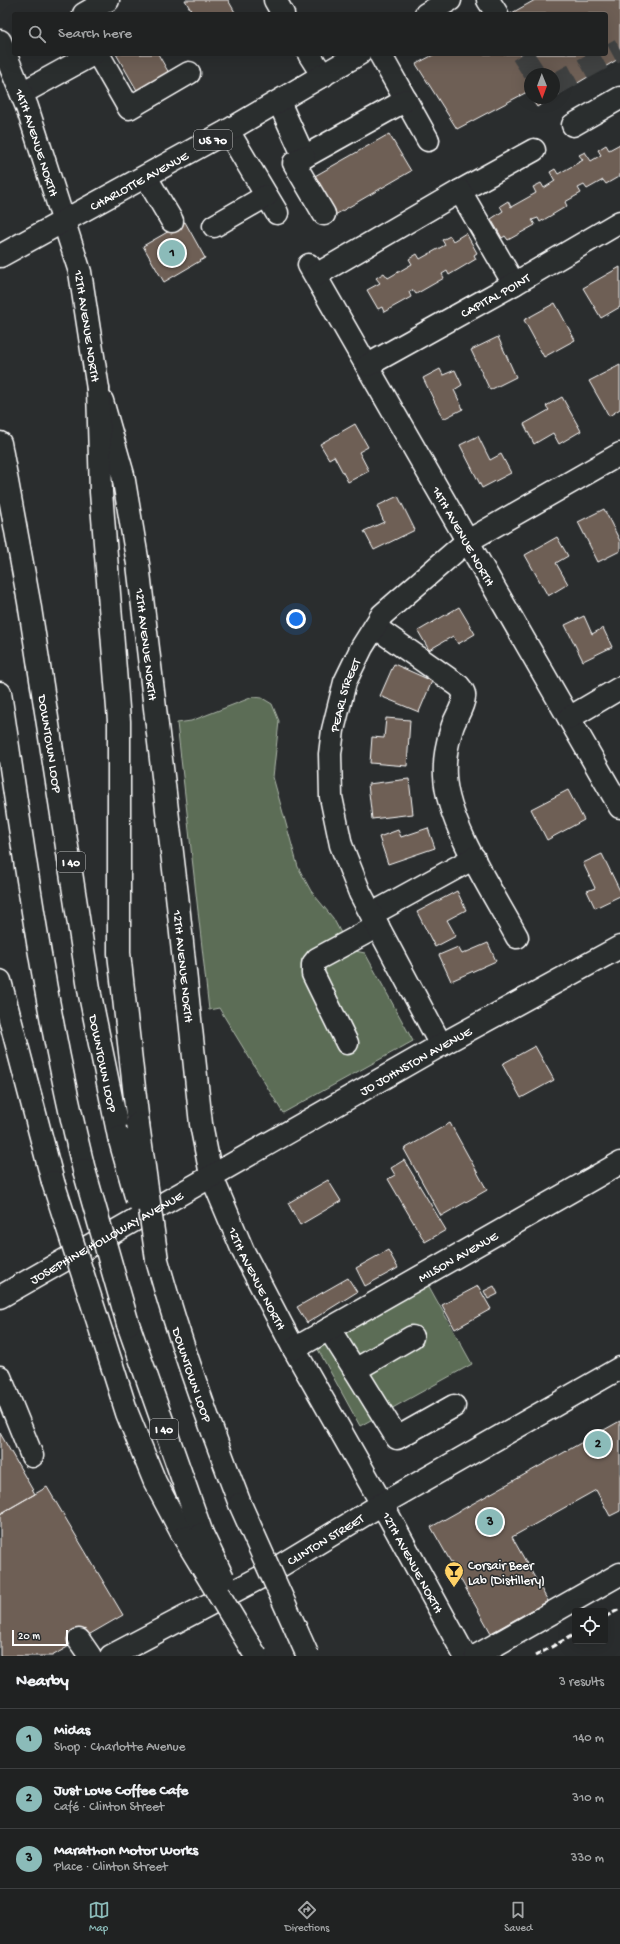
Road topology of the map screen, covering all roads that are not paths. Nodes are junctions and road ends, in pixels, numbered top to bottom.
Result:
1 (108, 0) edge
2 (275, 0) edge
3 (450, 0) edge
4 (488, 0) edge
5 (87, 12) edge
6 (283, 12) edge
7 (429, 12) edge
8 (496, 12) edge
9 (9, 52) edge
10 (89, 56) edge
11 (99, 56) edge
12 (310, 56) edge
13 (356, 56) edge
14 (381, 56) edge
15 (189, 73) dead end
16 (323, 76) junction
17 (22, 93) junction
18 (620, 98) edge
19 (406, 100) junction
20 (279, 102) junction
21 (573, 125) dead end
22 (228, 131) junction
23 (428, 140) dead end
24 (534, 150) dead end
25 (304, 157) junction
26 (146, 177) junction
27 (460, 191) junction
28 (324, 214) dead end
29 (64, 222) junction
30 (172, 222) dead end
31 (620, 222) edge
32 (214, 226) dead end
33 (0, 256) edge
34 (514, 284) junction
35 (368, 365) junction
36 (98, 389) junction
37 (0, 443) edge
38 (620, 454) edge
39 (466, 542) junction
40 (375, 626) junction
41 (620, 688) edge
42 (0, 693) edge
43 (569, 718) junction
44 (620, 807) edge
45 (474, 858) junction
46 (375, 920) junction
47 (517, 937) dead end
48 (620, 947) edge
49 (0, 981) edge
50 (347, 1043) dead end
51 (441, 1045) junction
52 (620, 1163) edge
53 (211, 1175) junction
54 (156, 1260) junction
55 (0, 1297) edge
56 (329, 1329) junction
57 (412, 1337) dead end
58 (294, 1349) junction
59 (620, 1368) edge
60 (355, 1370) junction
61 (0, 1377) edge
62 (454, 1406) dead end
63 (32, 1456) dead end
64 (382, 1504) junction
65 (193, 1536) junction
66 (620, 1574) edge
67 (111, 1656) edge
68 (256, 1656) edge
69 (260, 1656) edge
70 (308, 1656) edge
71 (465, 1656) edge
72 (476, 1656) edge

1 - 5 main road
2 - 6 main road
3 - 7 main road
4 - 8 main road
9 - 17 main road, 14TH AVENUE NORTH
10 - 17 main road
11 - 15 main road
12 - 16 main road
13 - 16 main road, CHARLOTTE AVENUE / US 70
14 - 19 main road
16 - 20 main road, CHARLOTTE AVENUE / US 70
17 - 29 main road, 14TH AVENUE NORTH
18 - 21 main road
19 - 23 main road
19 - 25 main road
20 - 22 main road, CHARLOTTE AVENUE / US 70
20 - 25 main road
22 - 26 main road, CHARLOTTE AVENUE / US 70
22 - 32 main road
24 - 27 main road
25 - 28 main road
26 - 29 main road, CHARLOTTE AVENUE / US 70
26 - 30 main road
27 - 34 main road
27 - 35 main road, 14TH AVENUE NORTH
29 - 33 main road, CHARLOTTE AVENUE / US 70
29 - 36 main road, 12TH AVENUE NORTH
31 - 34 main road, CAPITAL POINT
34 - 35 main road, CAPITAL POINT
35 - 39 main road, 14TH AVENUE NORTH
36 - 53 main road, 12TH AVENUE NORTH
36 - 54 main road, bridge
37 - 54 main road, DOWNTOWN LOOP / I 40, bridge
38 - 39 main road, PEARL STREET
39 - 40 main road, PEARL STREET
39 - 43 main road, 14TH AVENUE NORTH
40 - 45 main road
40 - 46 main road, PEARL STREET
41 - 43 main road
42 - 65 main road, I 40, bridge
43 - 44 main road, 14TH AVENUE NORTH
45 - 46 main road
45 - 47 main road
46 - 50 main road
46 - 51 main road, PEARL STREET
48 - 51 main road, JO JOHNSTON AVENUE
49 - 65 main road, bridge
51 - 53 main road, JO JOHNSTON AVENUE
52 - 56 main road, MILSON AVENUE
53 - 55 main road, JOSEPHINE HOLLOWAY AVENUE
53 - 58 main road, 12TH AVENUE NORTH
54 - 70 main road, DOWNTOWN LOOP / I 40, bridge
56 - 58 main road, MILSON AVENUE
56 - 60 main road
57 - 60 main road
58 - 64 main road, 12TH AVENUE NORTH
59 - 64 main road, CLINTON STREET
60 - 62 main road
61 - 63 main road
64 - 67 main road, CLINTON STREET
64 - 71 main road, 12TH AVENUE NORTH
65 - 68 main road, bridge
65 - 69 main road, I 40, bridge
66 - 72 main road

